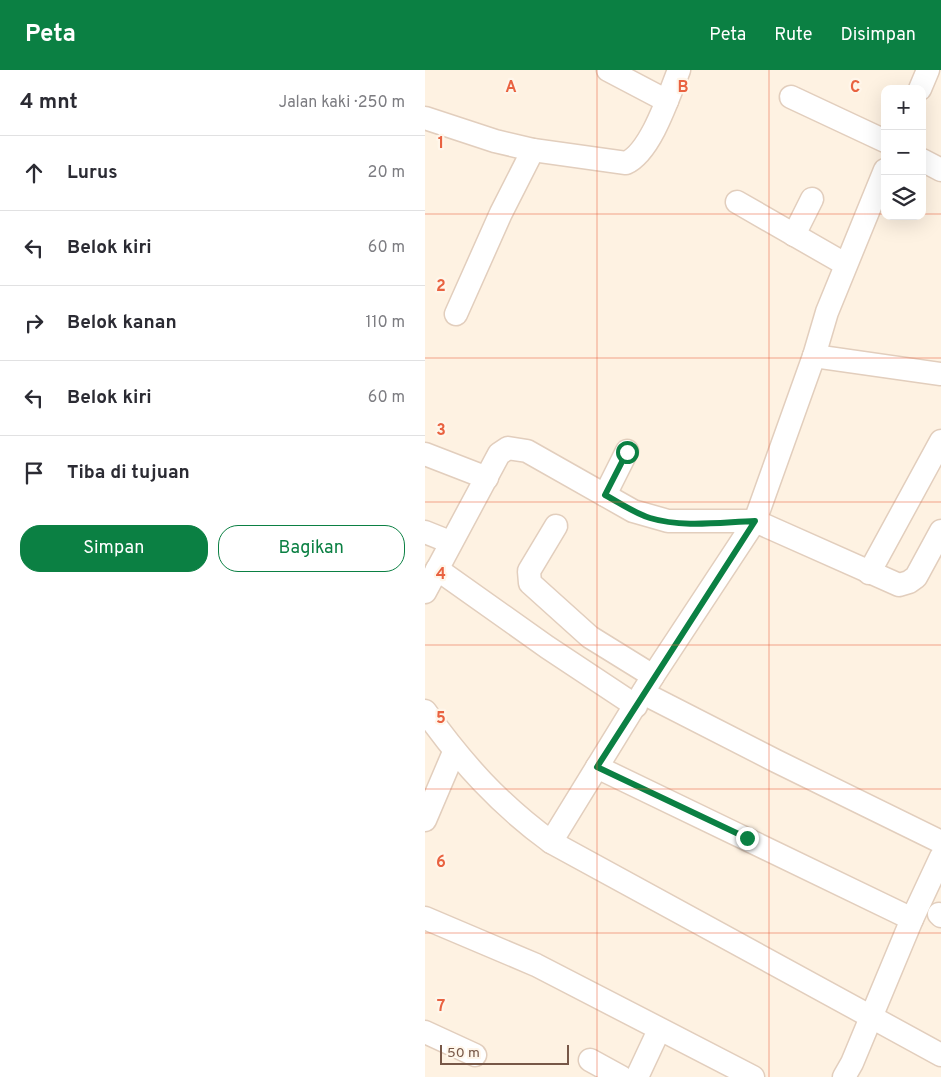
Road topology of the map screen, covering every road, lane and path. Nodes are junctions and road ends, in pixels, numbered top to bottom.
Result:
1 (608, 70) edge
2 (679, 70) edge
3 (928, 70) edge
4 (922, 85) edge
5 (791, 97) dead end
6 (667, 101) junction
7 (425, 118) edge
8 (881, 139) edge
9 (533, 150) junction
10 (926, 162) edge
11 (941, 170) edge
12 (883, 175) edge
13 (812, 199) dead end
14 (737, 202) dead end
15 (794, 235) junction
16 (845, 264) junction
17 (456, 314) dead end
18 (814, 356) junction
19 (941, 374) edge
20 (941, 441) edge
21 (627, 452) dead end
22 (425, 454) edge
23 (487, 478) junction
24 (605, 495) junction
25 (755, 521) junction
26 (556, 526) dead end
27 (941, 530) edge
28 (425, 532) edge
29 (450, 542) junction
30 (437, 569) junction
31 (869, 573) junction
32 (425, 592) edge
33 (644, 692) junction
34 (425, 711) edge
35 (454, 752) junction
36 (597, 767) junction
37 (425, 820) edge
38 (551, 842) junction
39 (941, 842) edge
40 (941, 858) edge
41 (425, 918) edge
42 (912, 919) junction
43 (869, 1018) junction
44 (659, 1030) junction
45 (425, 1032) edge
46 (475, 1055) dead end
47 (941, 1055) edge
48 (590, 1060) dead end
49 (621, 1077) edge
50 (637, 1077) edge
51 (753, 1077) edge
52 (844, 1077) edge

1 - 6 street
2 - 6 street
3 - 4 street
5 - 8 street
6 - 9 street
7 - 9 street
9 - 17 street
10 - 11 street
12 - 16 street
13 - 15 street
14 - 15 street
15 - 16 street
16 - 18 street
18 - 19 street
18 - 25 street
20 - 31 street
21 - 24 street
22 - 23 street
23 - 24 street
23 - 29 street
24 - 25 street
25 - 31 street
25 - 33 street
26 - 33 street
27 - 31 street
28 - 29 street
29 - 30 street
30 - 32 street
30 - 33 street
33 - 36 street
33 - 39 street
34 - 35 street
35 - 37 street
35 - 38 street
36 - 38 street
36 - 42 street
38 - 43 street
40 - 42 street
41 - 44 street
42 - 43 street
43 - 47 street
43 - 52 street
44 - 50 street
44 - 51 street
45 - 46 street
48 - 49 street

